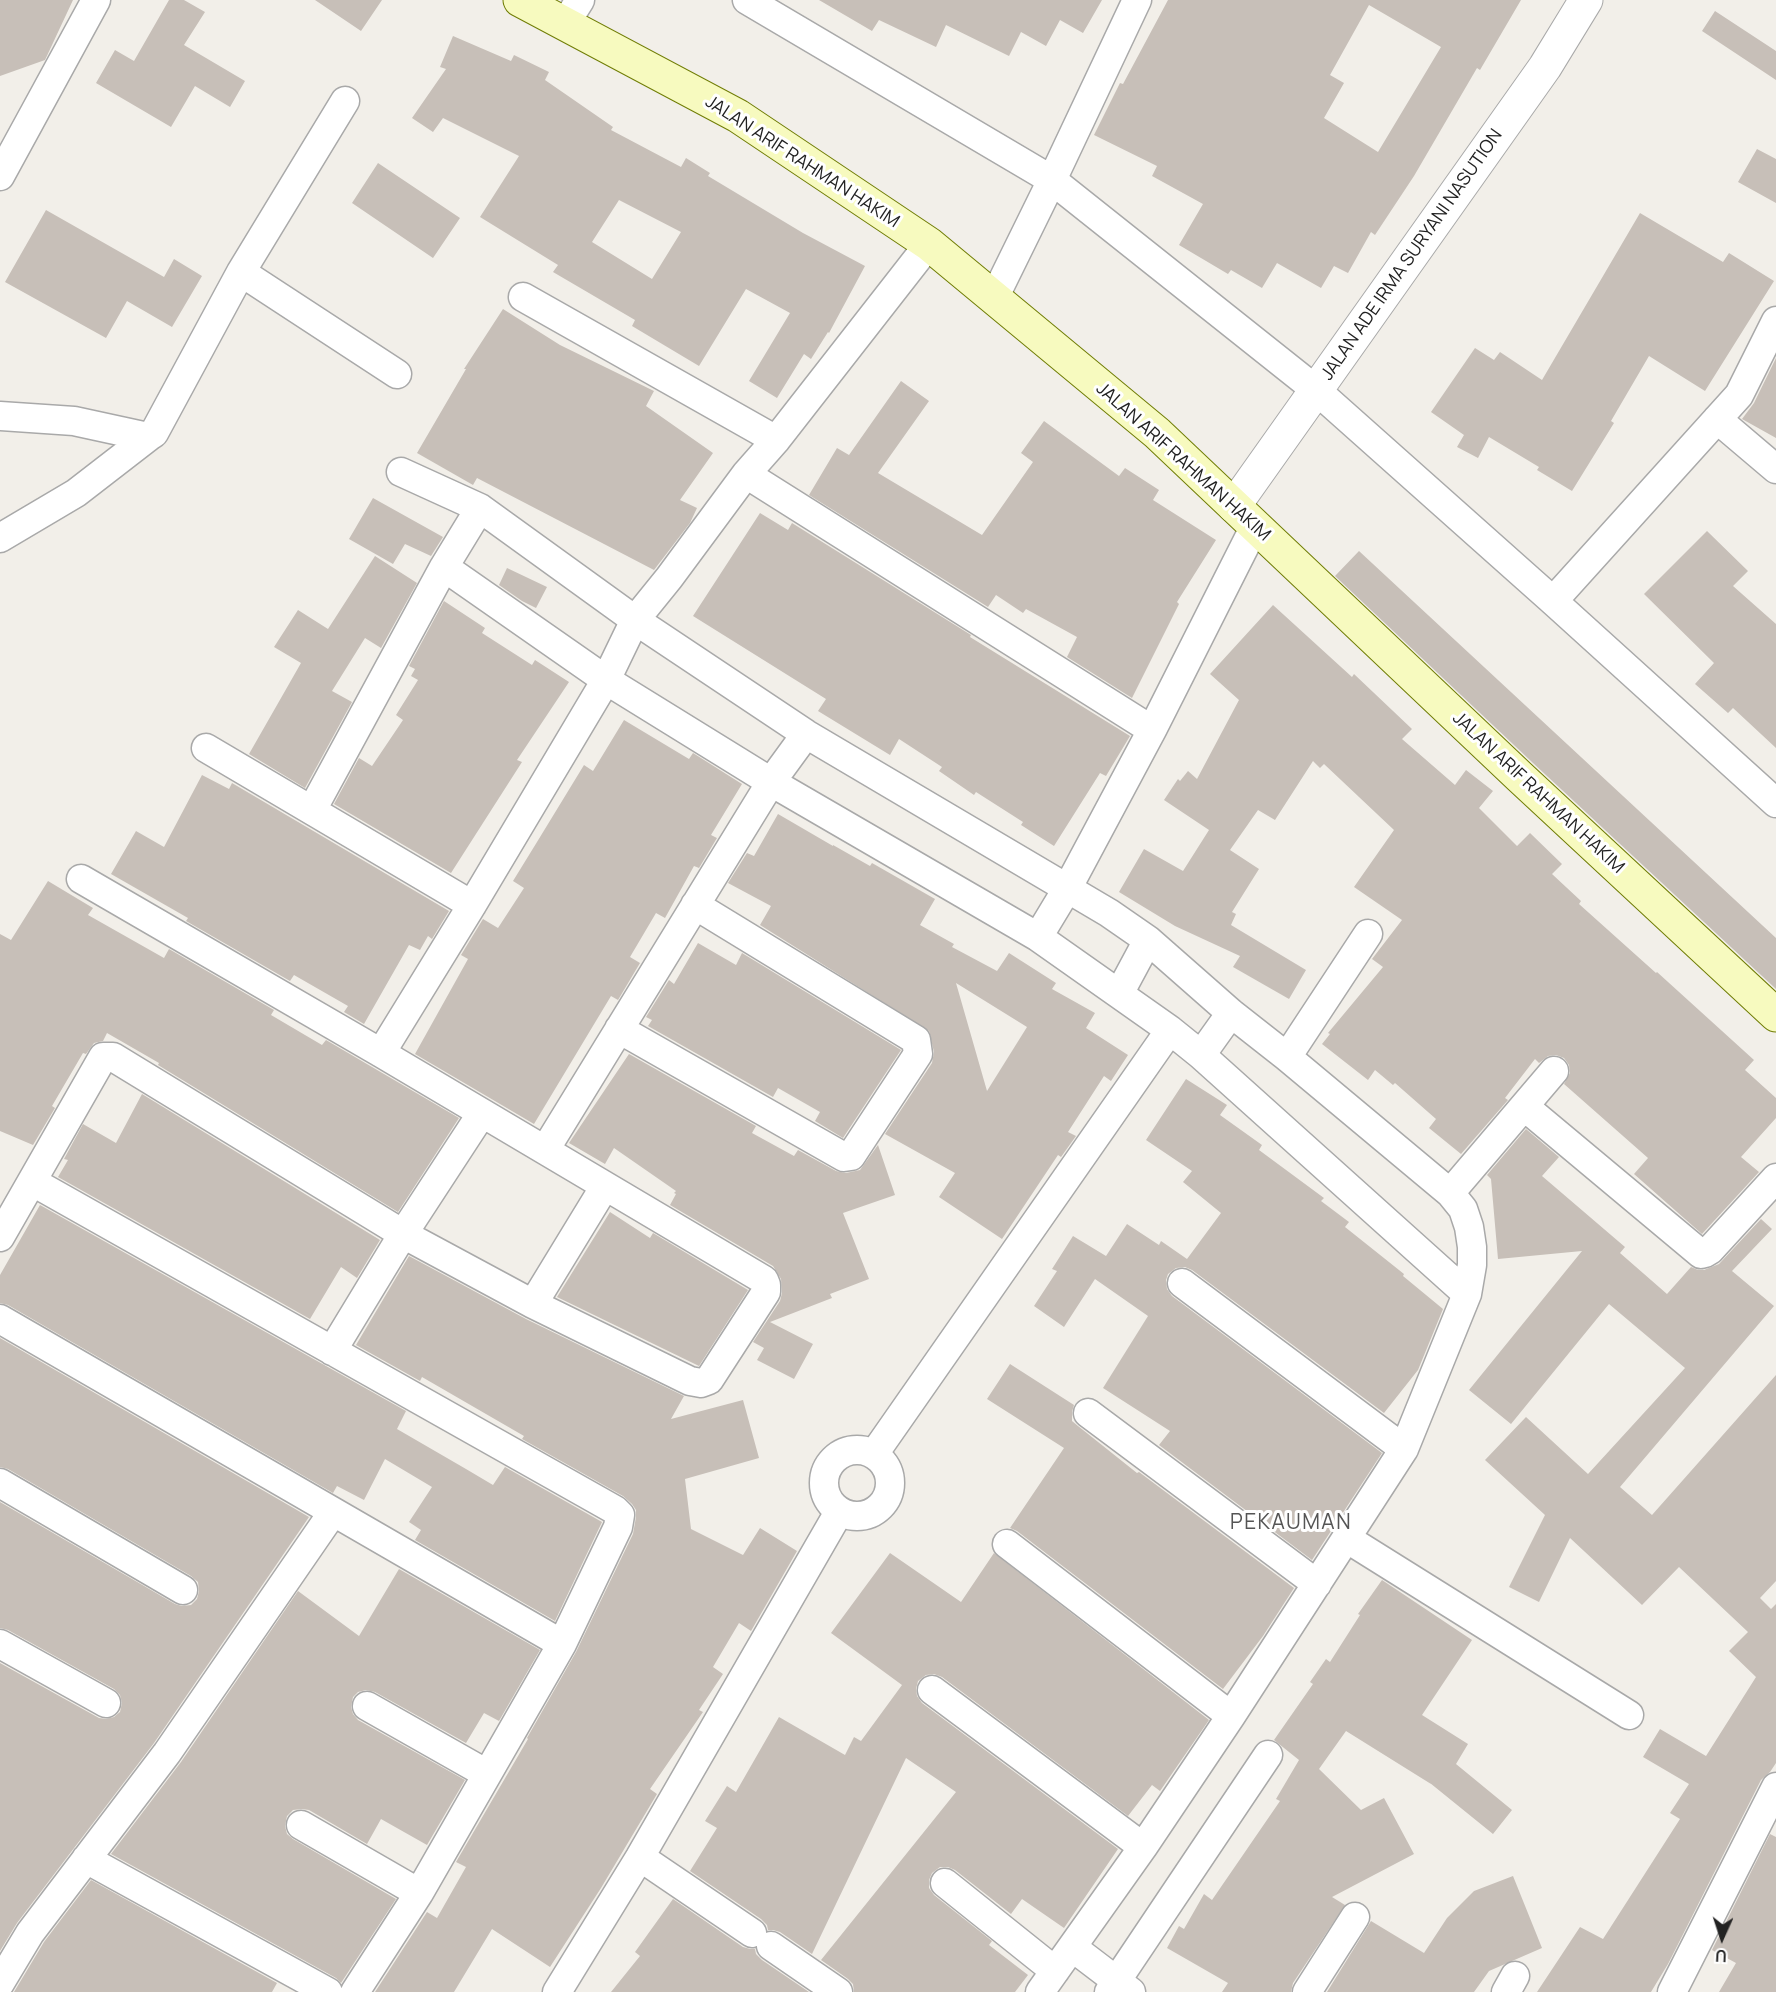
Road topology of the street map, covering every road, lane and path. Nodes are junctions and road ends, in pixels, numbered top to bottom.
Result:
1 (96, 0) edge
2 (520, 0) edge
3 (747, 0) edge
4 (1137, 0) edge
5 (1586, 0) edge
6 (572, 12) edge
7 (345, 101) dead end
8 (0, 176) edge
9 (1052, 180) junction
10 (929, 244) junction
11 (241, 272) junction
12 (523, 297) dead end
13 (994, 298) junction
14 (1776, 321) edge
15 (397, 374) dead end
16 (1316, 390) junction
17 (0, 416) edge
18 (1717, 419) junction
19 (151, 435) junction
20 (776, 440) junction
21 (1776, 469) edge
22 (401, 472) dead end
23 (746, 474) junction
24 (480, 508) junction
25 (1244, 516) junction
26 (0, 538) edge
27 (444, 567) junction
28 (1553, 601) junction
29 (635, 620) junction
30 (606, 680) junction
31 (1152, 730) junction
32 (806, 734) junction
33 (206, 748) dead end
34 (771, 782) junction
35 (1776, 803) edge
36 (312, 810) junction
37 (81, 879) dead end
38 (1067, 889) junction
39 (695, 905) junction
40 (472, 906) junction
41 (1368, 934) dead end
42 (1038, 937) junction
43 (1148, 940) junction
44 (1119, 994) junction
45 (1232, 1013) junction
46 (1776, 1015) edge
47 (619, 1029) junction
48 (1170, 1030) junction
49 (381, 1053) junction
50 (1201, 1056) junction
51 (1287, 1057) junction
52 (1554, 1071) dead end
53 (1525, 1107) junction
54 (482, 1113) junction
55 (545, 1150) junction
56 (1776, 1178) edge
57 (33, 1182) junction
58 (605, 1186) junction
59 (1450, 1192) junction
60 (403, 1234) junction
61 (0, 1237) edge
62 (1182, 1283) dead end
63 (1467, 1293) junction
64 (533, 1304) junction
65 (0, 1319) edge
66 (332, 1352) junction
67 (1088, 1413) dead end
68 (1404, 1449) junction
69 (874, 1454) junction
70 (0, 1483) edge
71 (333, 1512) junction
72 (839, 1512) junction
73 (1346, 1538) junction
74 (1007, 1544) dead end
75 (1317, 1584) junction
76 (183, 1590) dead end
77 (0, 1644) edge
78 (562, 1644) junction
79 (932, 1690) dead end
80 (106, 1703) dead end
81 (367, 1706) dead end
82 (1629, 1715) dead end
83 (1231, 1716) junction
84 (1268, 1755) dead end
85 (487, 1774) junction
86 (1772, 1805) edge
87 (301, 1825) dead end
88 (1143, 1847) junction
89 (640, 1857) junction
90 (86, 1859) junction
91 (945, 1883) dead end
92 (419, 1893) junction
93 (1355, 1917) dead end
94 (1072, 1947) junction
95 (1047, 1982) edge
96 (0, 1983) edge
97 (1119, 1989) edge
98 (328, 1992) edge
99 (355, 1992) edge
100 (557, 1992) edge
101 (838, 1992) edge
102 (1307, 1992) edge
103 (1672, 1992) edge

1 - 8 street
2 - 6 main road, JALAN ARIF RAHMAN HAKIM
3 - 9 street
4 - 9 street
5 - 16 street, JALAN ADE IRMA SURYANI NASUTION
6 - 10 main road, JALAN ARIF RAHMAN HAKIM
7 - 11 street
9 - 13 street
9 - 16 street
10 - 13 main road, JALAN ARIF RAHMAN HAKIM
10 - 20 street
11 - 15 street
11 - 19 street
12 - 20 street
13 - 25 main road, JALAN ARIF RAHMAN HAKIM
14 - 18 street
16 - 25 street, JALAN ADE IRMA SURYANI NASUTION
16 - 28 street
17 - 19 street
18 - 21 street
18 - 28 street
19 - 26 street
20 - 23 street
22 - 24 street
23 - 29 street
23 - 31 street
24 - 27 street
24 - 29 street
25 - 31 street
25 - 46 main road, JALAN ARIF RAHMAN HAKIM
27 - 30 street
27 - 36 street
28 - 35 street
29 - 30 street
29 - 32 street
30 - 34 street
30 - 40 street
31 - 38 street
32 - 34 street
32 - 38 street
33 - 36 street
34 - 39 street
34 - 42 street
36 - 40 street
37 - 49 street
38 - 42 street
38 - 43 street
39 - 47 street
39 - 47 street
40 - 49 street
41 - 51 street
42 - 44 street
43 - 44 street
43 - 45 street
44 - 48 street
45 - 50 street
45 - 51 street
47 - 55 street
48 - 50 street
48 - 69 street
49 - 54 street
50 - 63 street
51 - 59 street
52 - 53 street
53 - 56 street
53 - 59 street
54 - 55 street
54 - 60 street
55 - 58 street
57 - 60 street
57 - 61 street
57 - 66 street
58 - 64 street
58 - 64 street
59 - 63 street
60 - 64 street
60 - 66 street
62 - 68 street
63 - 68 street
65 - 71 street
66 - 78 street
67 - 75 street
68 - 73 street
69 - 72 street
69 - 72 street
70 - 76 street
71 - 78 street
71 - 90 street
72 - 89 street
73 - 75 street
73 - 82 street
74 - 83 street
75 - 83 street
77 - 80 street
78 - 85 street
79 - 88 street
81 - 85 street
83 - 88 street
84 - 97 street
85 - 92 street
86 - 103 street
87 - 92 street
88 - 94 street
89 - 100 street
89 - 101 street
90 - 96 street
90 - 98 street
91 - 95 street
92 - 99 street
93 - 102 street
94 - 95 street
94 - 97 street

